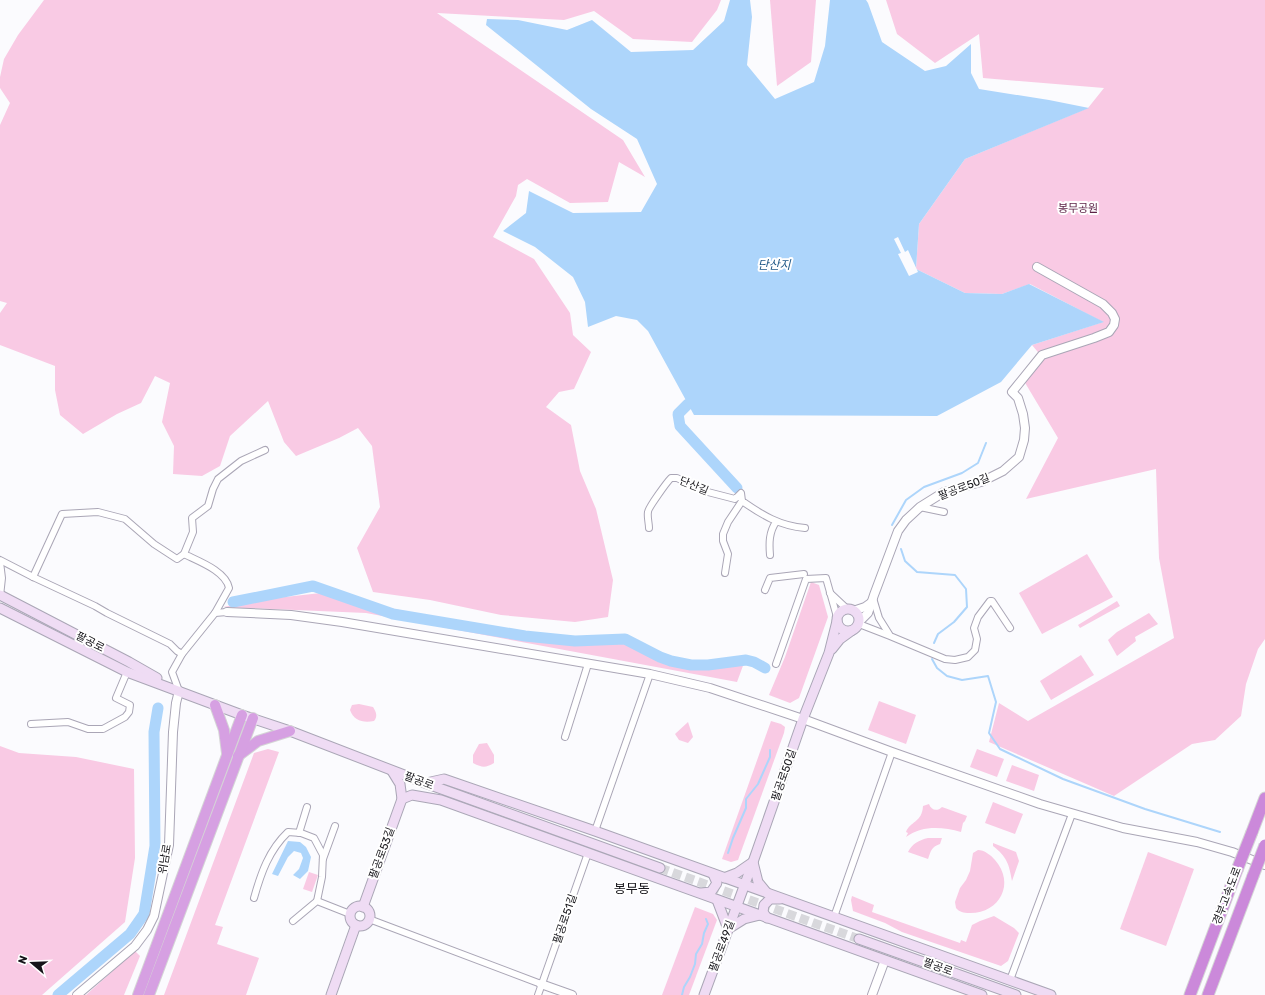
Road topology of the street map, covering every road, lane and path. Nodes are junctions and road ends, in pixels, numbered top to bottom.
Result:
1 (1037, 267) dead end
2 (265, 450) dead end
3 (742, 501) junction
4 (920, 507) junction
5 (944, 512) dead end
6 (776, 522) junction
7 (649, 528) dead end
8 (805, 528) dead end
9 (184, 554) junction
10 (770, 555) dead end
11 (0, 561) edge
12 (725, 573) dead end
13 (804, 574) dead end
14 (33, 577) junction
15 (765, 590) dead end
16 (830, 593) junction
17 (0, 596) edge
18 (873, 600) junction
19 (0, 608) edge
20 (851, 609) junction
21 (226, 612) joint
22 (215, 613) junction
23 (837, 619) junction
24 (859, 623) junction
25 (1010, 628) dead end
26 (851, 631) junction
27 (890, 636) junction
28 (829, 653) junction
29 (182, 654) junction
30 (588, 664) junction
31 (776, 664) dead end
32 (127, 672) junction
33 (650, 674) junction
34 (179, 691) junction
35 (215, 705) junction
36 (242, 715) junction
37 (253, 718) junction
38 (803, 720) junction
39 (31, 724) dead end
40 (290, 731) junction
41 (566, 737) dead end
42 (892, 752) junction
43 (228, 755) junction
44 (238, 756) junction
45 (392, 771) junction
46 (425, 783) junction
47 (402, 798) junction
48 (1265, 798) edge
49 (441, 800) junction
50 (307, 807) dead end
51 (1072, 814) junction
52 (335, 826) dead end
53 (595, 831) junction
54 (299, 833) junction
55 (1265, 845) edge
56 (588, 853) junction
57 (323, 861) junction
58 (753, 862) junction
59 (1265, 865) edge
60 (660, 868) tunnel mouth
61 (713, 874) junction
62 (724, 878) junction
63 (744, 886) junction
64 (699, 893) junction
65 (767, 893) junction
66 (740, 897) joint
67 (254, 898) dead end
68 (784, 899) junction
69 (717, 900) junction
70 (317, 901) junction
71 (363, 907) junction
72 (736, 907) junction
73 (350, 914) junction
74 (764, 917) junction
75 (834, 917) junction
76 (369, 919) junction
77 (293, 921) dead end
78 (356, 925) junction
79 (728, 929) junction
80 (859, 939) tunnel mouth
81 (885, 960) junction
82 (1010, 980) junction
83 (541, 984) junction
84 (77, 995) edge
85 (138, 995) edge
86 (148, 995) edge
87 (331, 995) edge
88 (538, 995) edge
89 (572, 995) edge
90 (704, 995) edge
91 (872, 995) edge
92 (982, 995) edge
93 (1016, 995) edge
94 (1051, 995) edge
95 (1190, 995) edge
96 (1208, 995) edge

1 - 4 street, 팔공로50길
2 - 9 street
3 - 6 street, 단산길
3 - 7 street, 단산길
3 - 12 street
4 - 5 street
4 - 18 street, 팔공로50길
6 - 8 street, 단산길
6 - 10 street
9 - 14 street
9 - 22 street
11 - 14 street
11 - 17 street
13 - 15 street
14 - 29 street
16 - 20 street
16 - 23 street
16 - 31 street
17 - 34 main road, 팔공로
18 - 20 street
18 - 24 street, 팔공로50길
18 - 27 street
19 - 32 main road, 팔공로
20 - 23 main road
20 - 24 main road
21 - 22 street
21 - 30 street
22 - 29 street
23 - 26 main road
23 - 28 main road
24 - 26 main road
24 - 27 street
25 - 27 street
26 - 28 main road
28 - 38 main road, 팔공로50길
29 - 34 street
30 - 33 street
30 - 41 street
32 - 34 main road, 팔공로
32 - 39 street
33 - 38 street
33 - 53 street
34 - 35 main road, 팔공로
34 - 84 street, 위남로
35 - 36 main road, 팔공로
35 - 43 highway
36 - 37 main road, 팔공로
36 - 43 highway
37 - 40 main road, 팔공로
37 - 44 highway
38 - 42 street
38 - 58 main road, 팔공로50길
40 - 44 highway
40 - 45 main road, 팔공로
42 - 51 street
42 - 75 street
43 - 85 highway
44 - 86 highway
45 - 46 main road, 팔공로
45 - 47 main road
46 - 49 main road
46 - 53 main road
46 - 60 main road, 팔공로
47 - 49 main road
47 - 71 main road, 팔공로53길
48 - 95 highway, 경부고속도로, bridge
49 - 56 main road
50 - 54 street
51 - 59 street
51 - 82 street
52 - 57 street
53 - 61 main road
54 - 57 street
54 - 67 street
55 - 96 highway, 경부고속도로, bridge
56 - 64 main road
56 - 83 street, 팔공로51길
57 - 70 street
58 - 62 main road
58 - 63 main road, 팔공로50길
58 - 65 main road
61 - 62 main road
61 - 64 main road
62 - 63 main road
63 - 65 main road
63 - 66 main road, 팔공로50길
64 - 69 main road
65 - 68 main road
66 - 72 main road, 팔공로49길
68 - 74 main road
68 - 75 main road
69 - 72 main road
69 - 79 main road
70 - 73 street
70 - 77 street
71 - 73 main road
71 - 76 main road
72 - 74 main road
72 - 79 main road, 팔공로49길
73 - 78 main road
74 - 79 main road
74 - 81 main road
75 - 82 main road
76 - 78 main road
76 - 83 street
78 - 87 main road
79 - 90 main road, 팔공로49길
80 - 93 main road, 팔공로
81 - 91 street
81 - 92 main road
82 - 94 main road
83 - 88 street, 팔공로51길
83 - 89 street

